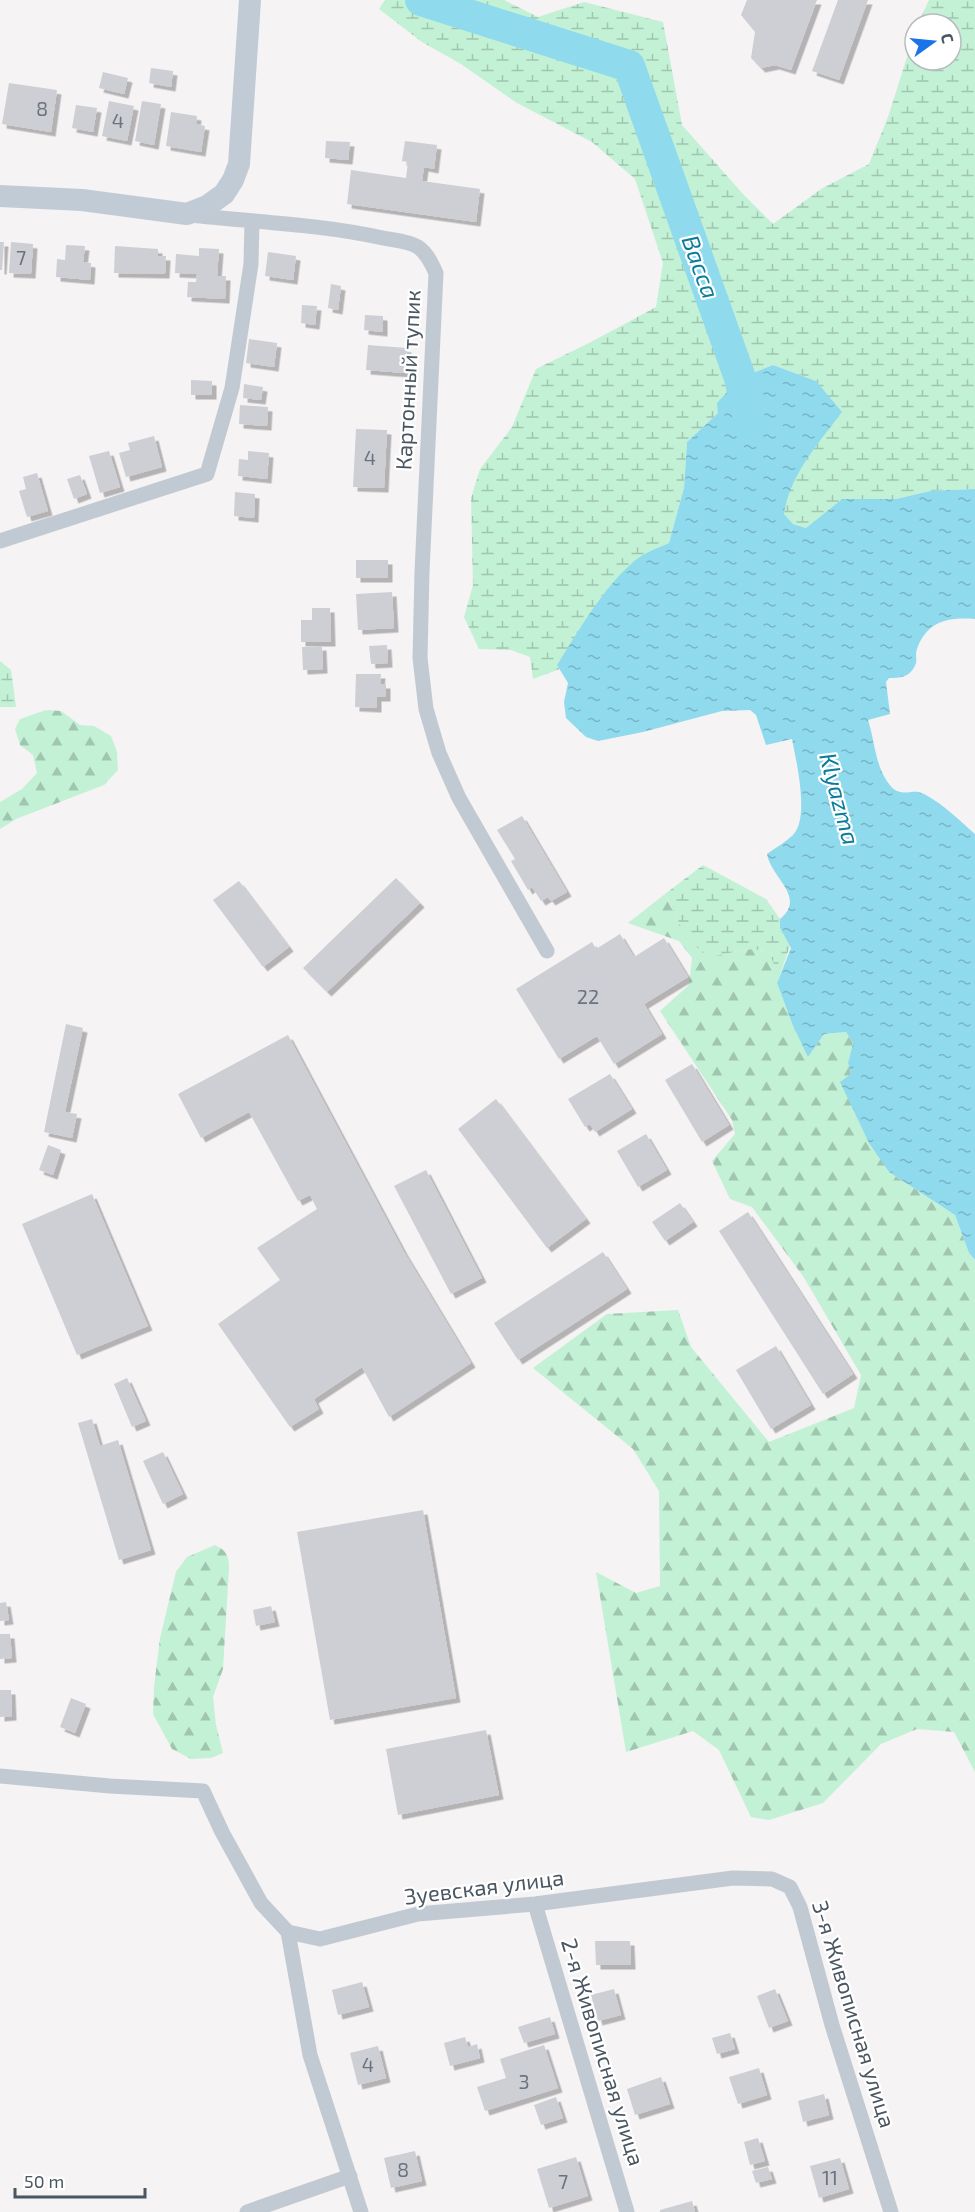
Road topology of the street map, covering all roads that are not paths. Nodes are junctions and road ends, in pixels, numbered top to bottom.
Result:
1 (250, 0) edge
2 (0, 196) edge
3 (187, 214) junction
4 (252, 221) junction
5 (0, 541) edge
6 (547, 951) dead end
7 (0, 1776) edge
8 (733, 1878) joint
9 (535, 1904) junction
10 (288, 1932) junction
11 (350, 2176) junction
12 (247, 2212) edge
13 (361, 2212) edge
14 (627, 2212) edge
15 (891, 2212) edge

1 - 3 street
2 - 3 street
3 - 4 street, Картонный тупик
4 - 5 street
4 - 6 street, Картонный тупик
7 - 10 street
8 - 9 street, Зуевская улица
8 - 15 street, 3-я Живописная улица
9 - 10 street, Зуевская улица
9 - 14 street, 2-я Живописная улица
10 - 11 street
11 - 12 street
11 - 13 street

